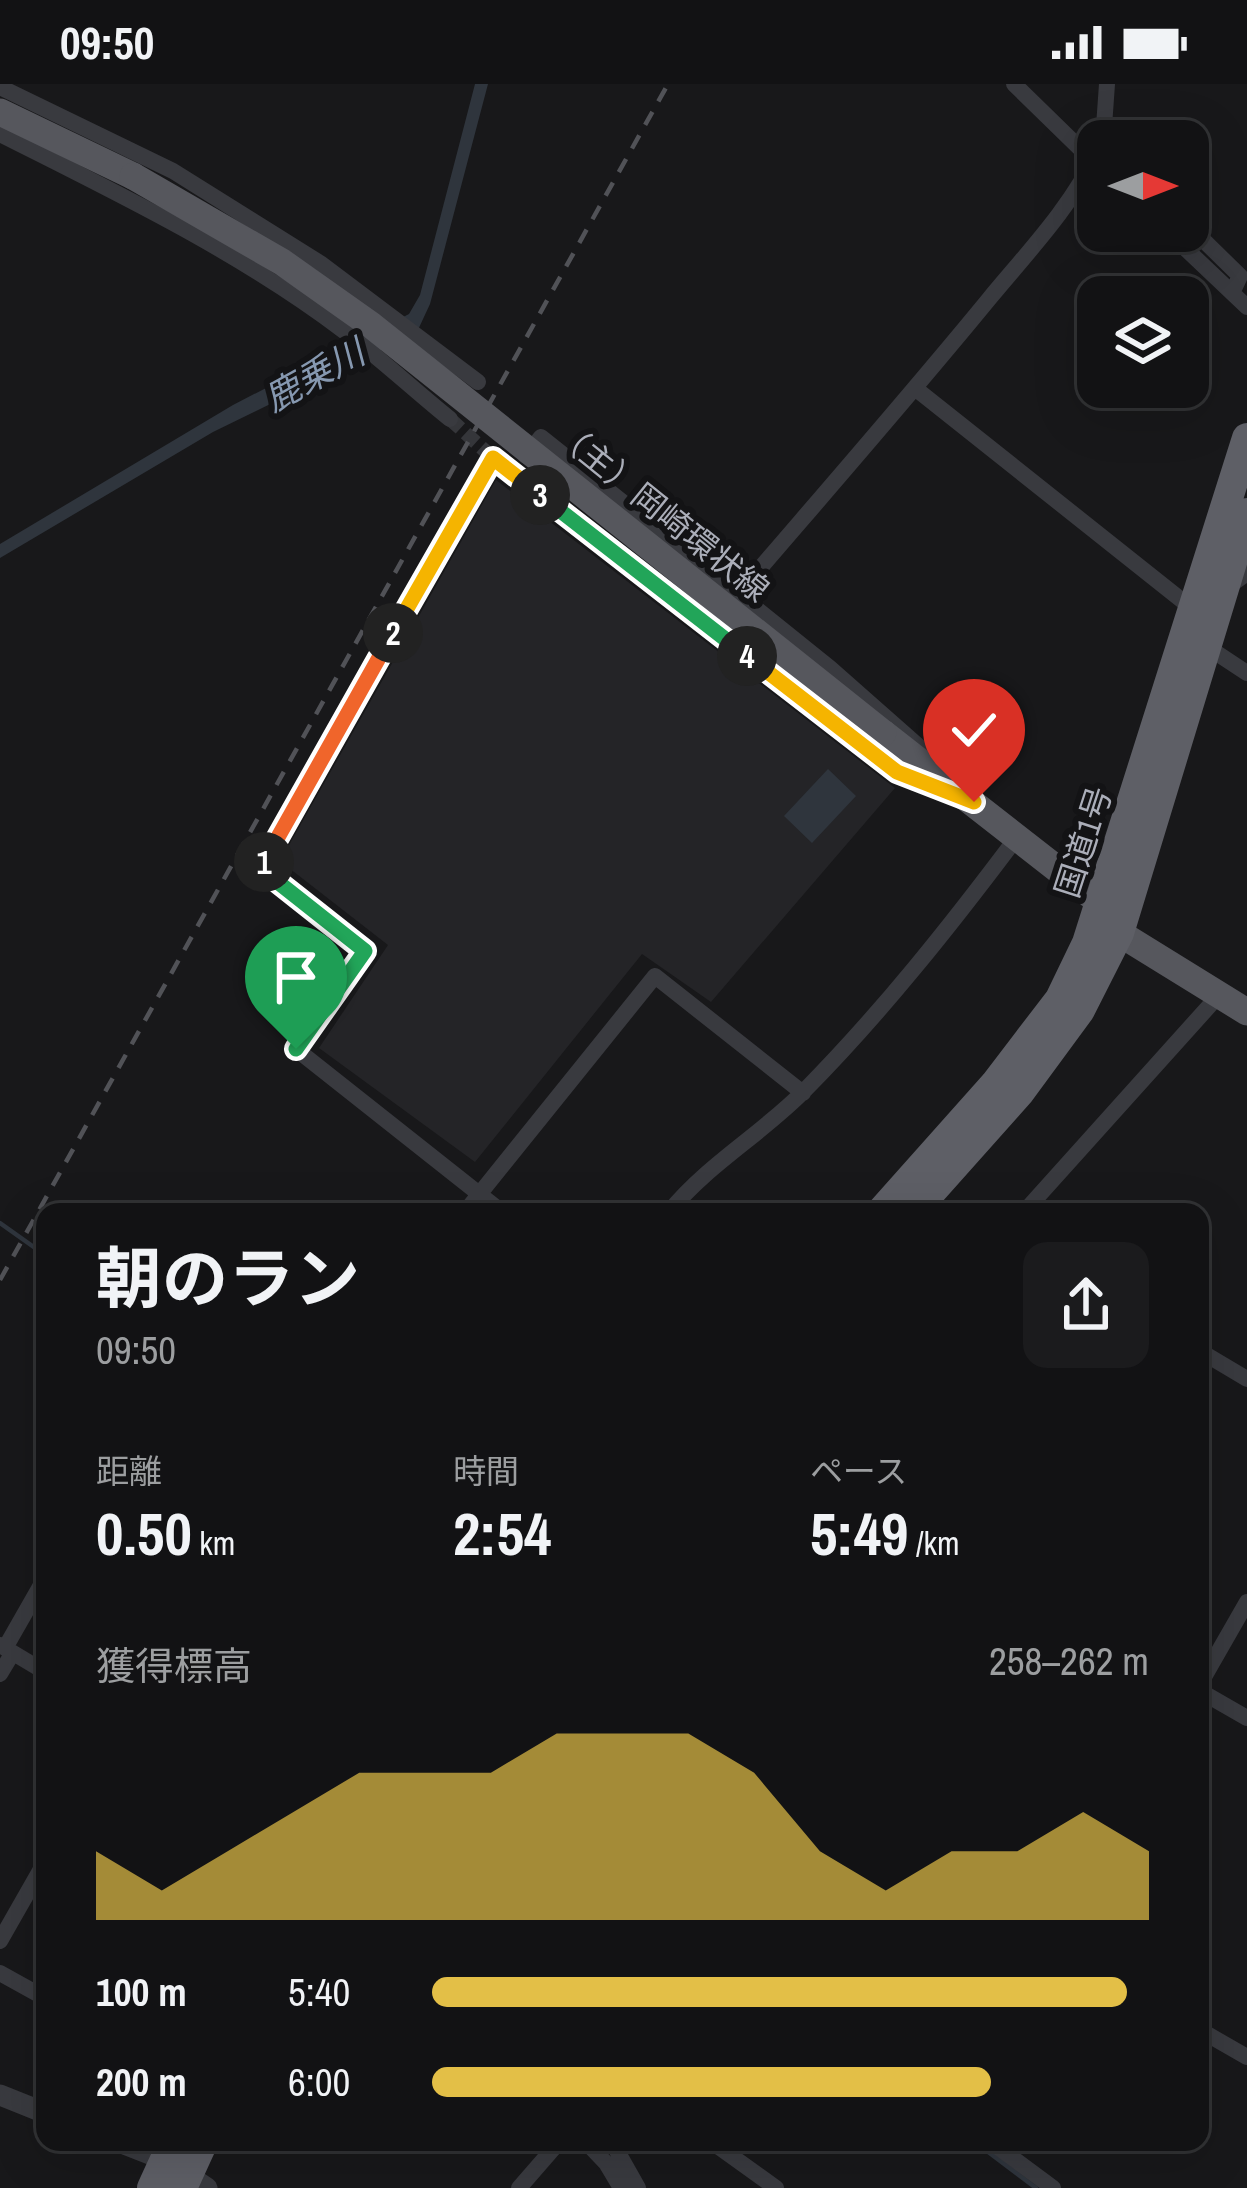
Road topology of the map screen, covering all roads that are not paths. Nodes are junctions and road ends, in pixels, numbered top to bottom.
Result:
1 (1014, 84) edge
2 (1107, 84) edge
3 (0, 87) edge
4 (0, 112) edge
5 (1104, 120) edge
6 (0, 134) edge
7 (1077, 142) edge
8 (1077, 188) edge
9 (1209, 246) edge
10 (1189, 252) edge
11 (1232, 292) junction
12 (376, 304) junction
13 (1247, 307) edge
14 (346, 332) junction
15 (478, 382) dead end
16 (916, 389) junction
17 (450, 419) tunnel mouth
18 (1247, 438) edge
19 (512, 473) junction
20 (1247, 513) edge
21 (1236, 579) edge
22 (738, 594) junction
23 (1194, 610) junction
24 (1206, 646) junction
25 (1247, 673) edge
26 (974, 802) junction
27 (1017, 837) junction
28 (1102, 904) junction
29 (1118, 933) junction
30 (1220, 994) junction
31 (1247, 1012) edge
32 (803, 1093) junction
33 (481, 1192) junction
34 (472, 1203) edge
35 (493, 1203) edge
36 (676, 1203) edge
37 (912, 1203) edge
38 (913, 1203) edge
39 (1032, 1203) edge
40 (1209, 1357) edge
41 (1247, 1379) edge
42 (36, 1594) edge
43 (1247, 1602) edge
44 (6, 1649) edge
45 (36, 1667) edge
46 (1209, 1672) edge
47 (0, 1674) edge
48 (1209, 1694) edge
49 (1247, 1718) edge
50 (36, 1878) edge
51 (0, 1941) edge
52 (0, 1973) edge
53 (36, 1993) edge
54 (1209, 2035) edge
55 (1247, 2057) edge
56 (0, 2095) edge
57 (36, 2109) edge
58 (136, 2151) edge
59 (551, 2151) edge
60 (595, 2151) edge
61 (617, 2151) edge
62 (725, 2151) edge
63 (1003, 2151) edge
64 (178, 2173) edge
65 (519, 2188) edge
66 (621, 2188) edge
67 (638, 2188) edge
68 (776, 2188) edge
69 (1053, 2188) edge

1 - 7 street
2 - 5 street
3 - 12 street
4 - 26 main road, （主）岡崎環状線, bridge
6 - 14 street
8 - 16 street
9 - 11 street
10 - 11 street
11 - 13 street
12 - 14 street
12 - 15 street
14 - 17 street
16 - 22 street
16 - 23 street
18 - 23 highway, 国道1号
19 - 22 street
19 - 26 street
19 - 33 street
20 - 21 highway, 国道1号
21 - 24 highway, 国道1号
22 - 26 street
23 - 28 highway, 国道1号
24 - 25 street
24 - 29 highway, 国道1号
26 - 27 main road, （主）岡崎環状線
27 - 28 main road, （主）岡崎環状線
27 - 32 street
28 - 29 main road, （主）岡崎環状線
28 - 37 highway, 国道1号
29 - 30 main road
29 - 38 highway, 国道1号
30 - 31 main road
30 - 39 street
32 - 33 street
32 - 36 street
33 - 34 street
33 - 35 street
40 - 41 street
42 - 44 street
43 - 46 street
44 - 45 street
44 - 47 street
48 - 49 street
50 - 51 street
52 - 53 street
54 - 55 street
56 - 57 street
58 - 64 street
59 - 65 street
60 - 66 street
61 - 67 street
62 - 68 street
63 - 69 street

